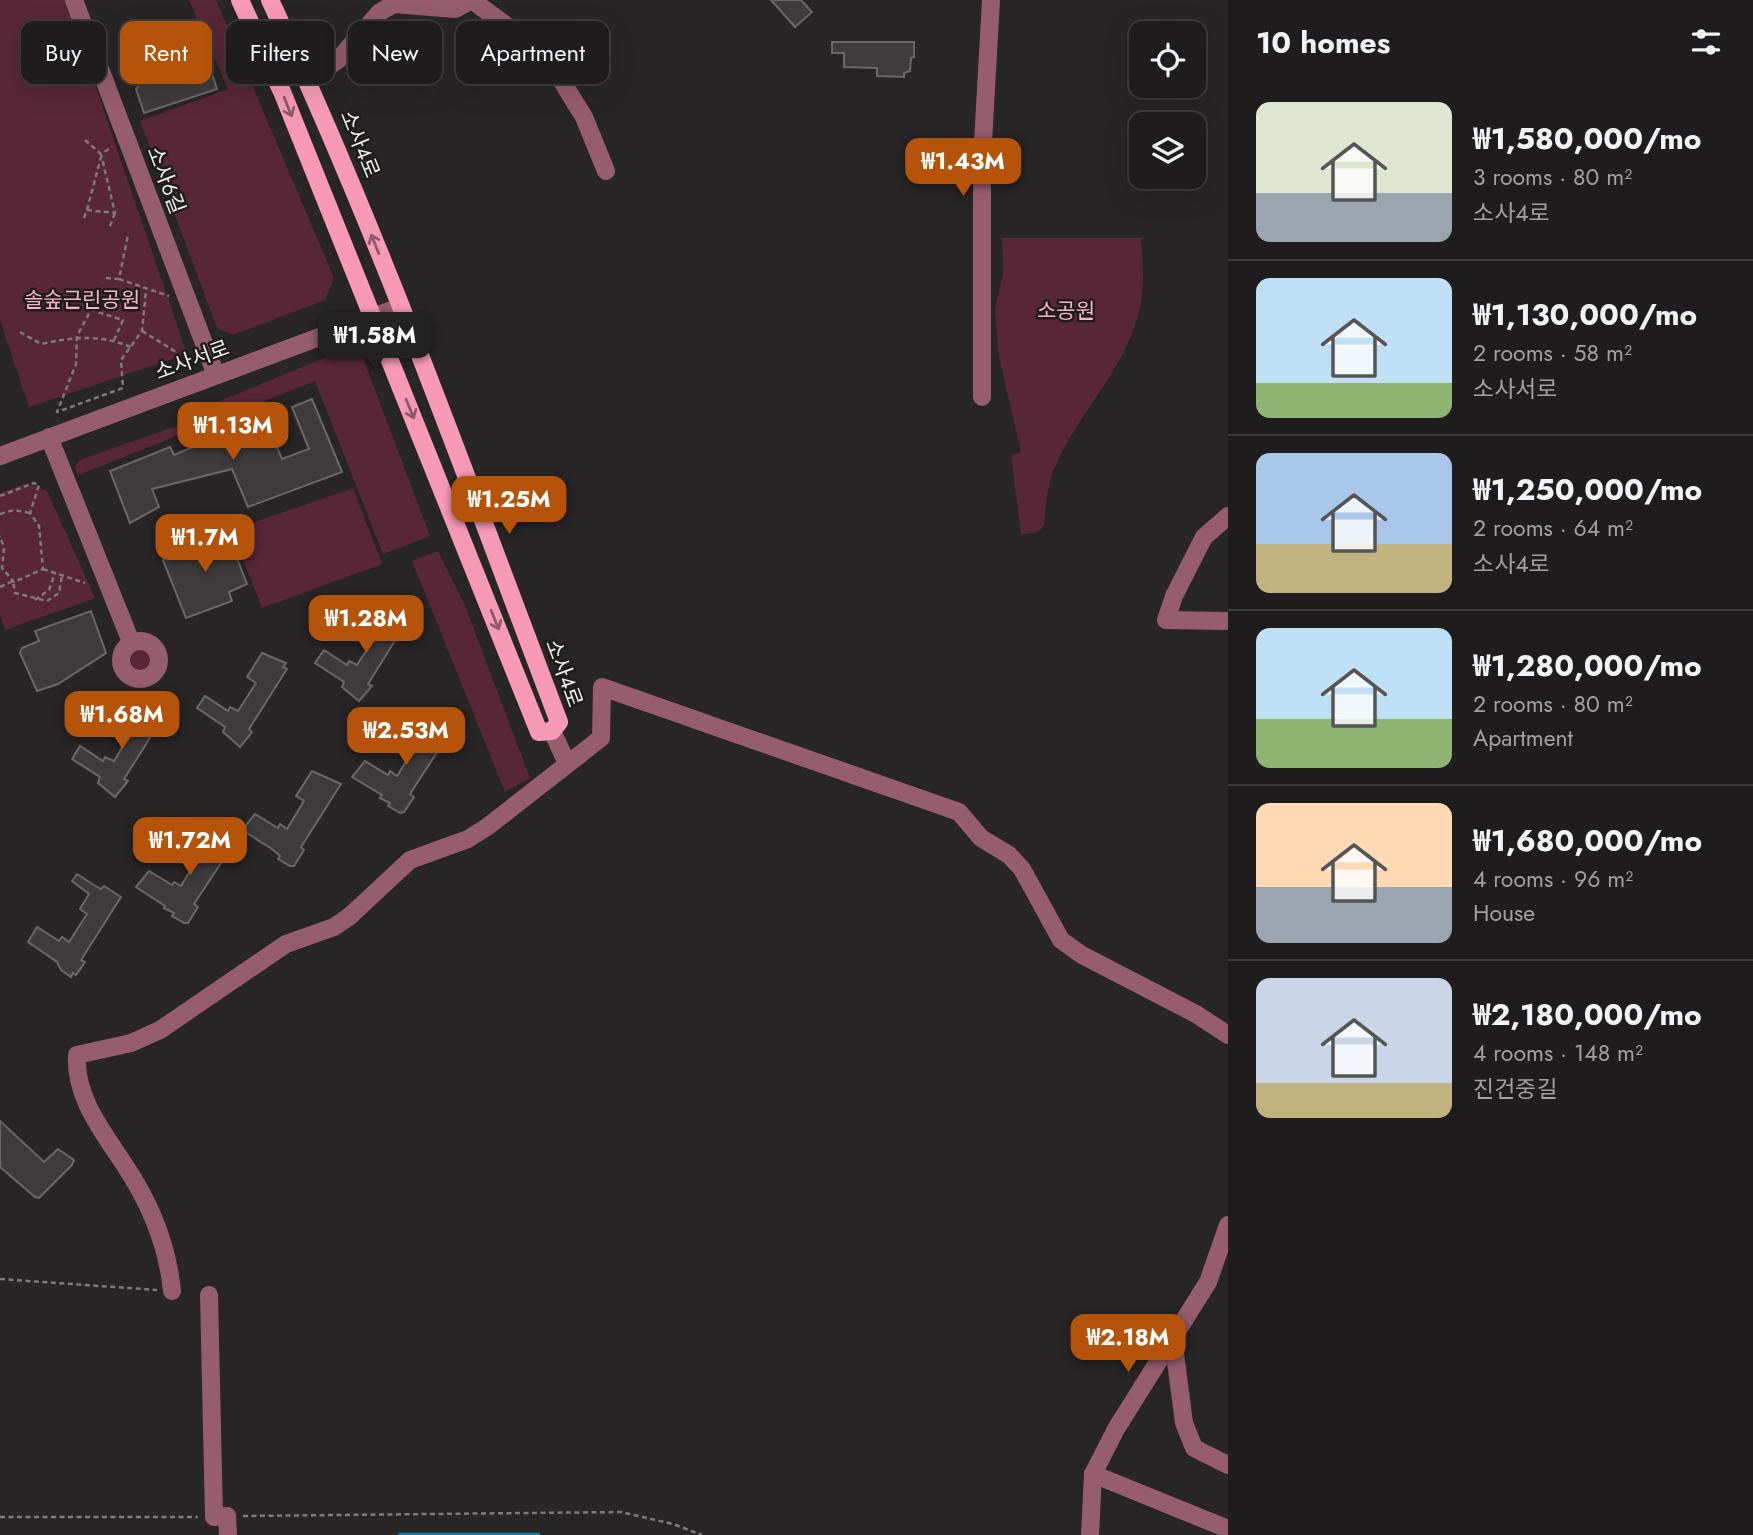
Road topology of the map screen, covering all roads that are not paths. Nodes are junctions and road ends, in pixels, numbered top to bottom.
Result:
1 (74, 0) edge
2 (240, 0) edge
3 (270, 0) edge
4 (991, 0) edge
5 (472, 1) edge
6 (280, 21) edge
7 (334, 63) edge
8 (309, 84) edge
9 (606, 171) dead end
10 (400, 307) junction
11 (374, 317) junction
12 (216, 375) junction
13 (982, 397) dead end
14 (49, 437) junction
15 (0, 456) edge
16 (1228, 516) edge
17 (1228, 621) edge
18 (131, 642) dead end
19 (552, 731) junction
20 (566, 761) dead end
21 (1228, 1035) edge
22 (1228, 1225) edge
23 (172, 1291) road end
24 (208, 1295) dead end
25 (1173, 1338) junction
26 (1228, 1465) edge
27 (1093, 1474) junction
28 (1228, 1528) edge
29 (228, 1535) edge
30 (1090, 1535) edge

1 - 12 street, 소사6길
2 -> 11 main road, 소사4로
3 - 6 main road, 소사4로
4 - 13 street
5 - 7 street
5 - 9 street
10 -> 8 main road, 소사4로
10 - 11 street, 소사서로
10 - 19 main road, 소사4로
11 - 12 street, 소사서로
11 -> 19 main road, 소사4로
12 - 14 street, 소사서로
14 - 15 street, 소사서로
14 - 18 street
16 - 17 street
19 - 20 street
21 - 23 street
22 - 25 street
24 - 29 street, bridge
25 - 26 street
25 - 27 street
27 - 28 street
27 - 30 street

